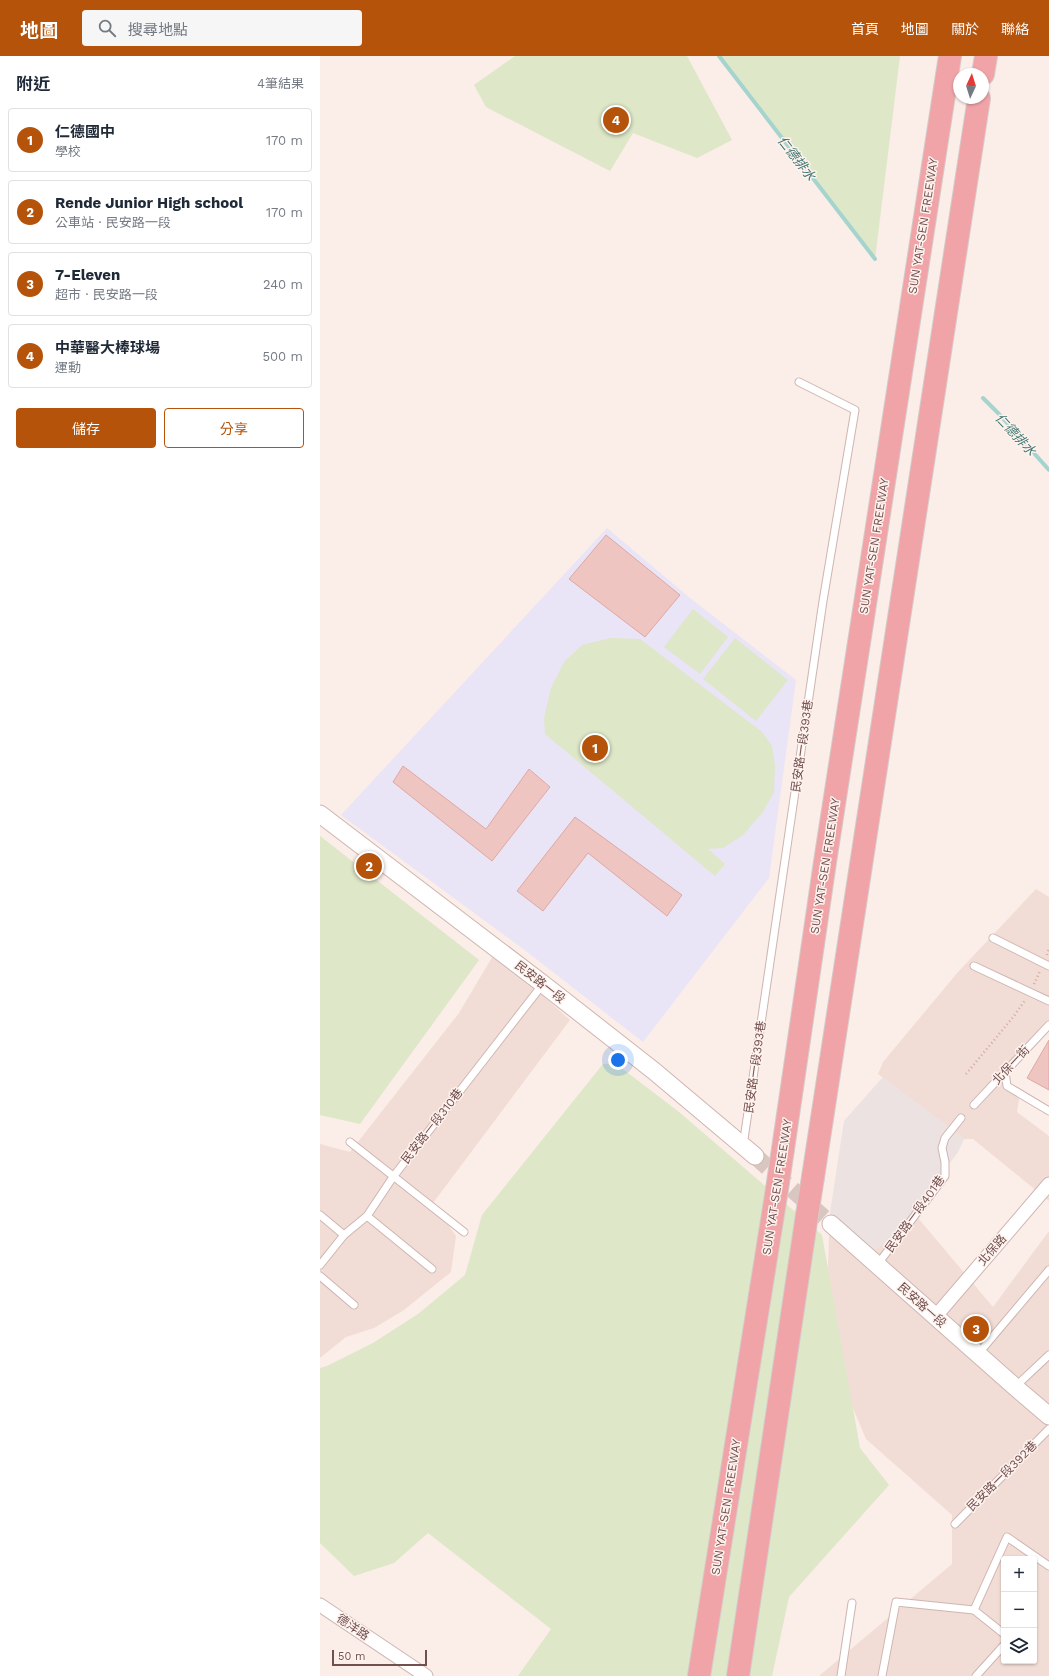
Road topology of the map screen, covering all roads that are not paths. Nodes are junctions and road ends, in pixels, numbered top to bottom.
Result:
1 (950, 56) edge
2 (986, 56) edge
3 (984, 68) edge
4 (978, 104) edge
5 (799, 382) dead end
6 (320, 814) edge
7 (993, 938) dead end
8 (1046, 965) edge
9 (974, 966) dead end
10 (543, 984) junction
11 (1049, 1001) edge
12 (1049, 1025) edge
13 (1005, 1072) junction
14 (974, 1105) dead end
15 (1049, 1111) edge
16 (960, 1118) dead end
17 (350, 1142) dead end
18 (749, 1151) joint
19 (393, 1177) junction
20 (1049, 1184) edge
21 (320, 1215) edge
22 (368, 1216) junction
23 (832, 1224) tunnel mouth
24 (464, 1232) dead end
25 (344, 1236) junction
26 (320, 1265) edge
27 (877, 1265) junction
28 (432, 1269) dead end
29 (1049, 1270) edge
30 (320, 1276) edge
31 (354, 1305) dead end
32 (935, 1317) junction
33 (978, 1354) junction
34 (1049, 1355) edge
35 (1015, 1387) junction
36 (1049, 1416) edge
37 (1049, 1429) edge
38 (955, 1524) dead end
39 (1049, 1566) edge
40 (852, 1603) dead end
41 (320, 1605) edge
42 (974, 1610) junction
43 (1001, 1632) edge
44 (1001, 1647) edge
45 (426, 1676) edge
46 (699, 1676) edge
47 (738, 1676) edge
48 (841, 1676) edge
49 (882, 1676) edge
50 (976, 1676) edge

1 - 46 highway, SUN YAT-SEN FREEWAY, bridge
2 - 3 highway
4 - 47 highway, bridge
5 - 18 lane, 民安路一段393巷
6 - 10 street, 民安路一段
7 - 8 lane
9 - 11 lane
10 - 18 street, 民安路一段
10 - 19 lane, 民安路一段310巷
12 - 13 lane, 北保一街
13 - 14 lane, 北保一街
13 - 15 lane
16 - 27 lane, 民安路一段401巷
17 - 19 lane
19 - 22 lane, 民安路一段310巷
19 - 24 lane
20 - 32 street, 北保路
21 - 25 lane
22 - 25 lane, 民安路一段310巷
22 - 28 lane
23 - 27 street, 民安路一段
25 - 26 lane, 民安路一段310巷
27 - 32 street, 民安路一段
29 - 33 lane
30 - 31 lane
32 - 33 street, 民安路一段
33 - 35 street, 民安路一段
34 - 35 lane
35 - 36 street, 民安路一段
37 - 38 lane, 民安路一段392巷
39 - 42 lane
40 - 48 lane
41 - 45 street, 德洋路
42 - 43 lane
42 - 49 lane
44 - 50 lane

